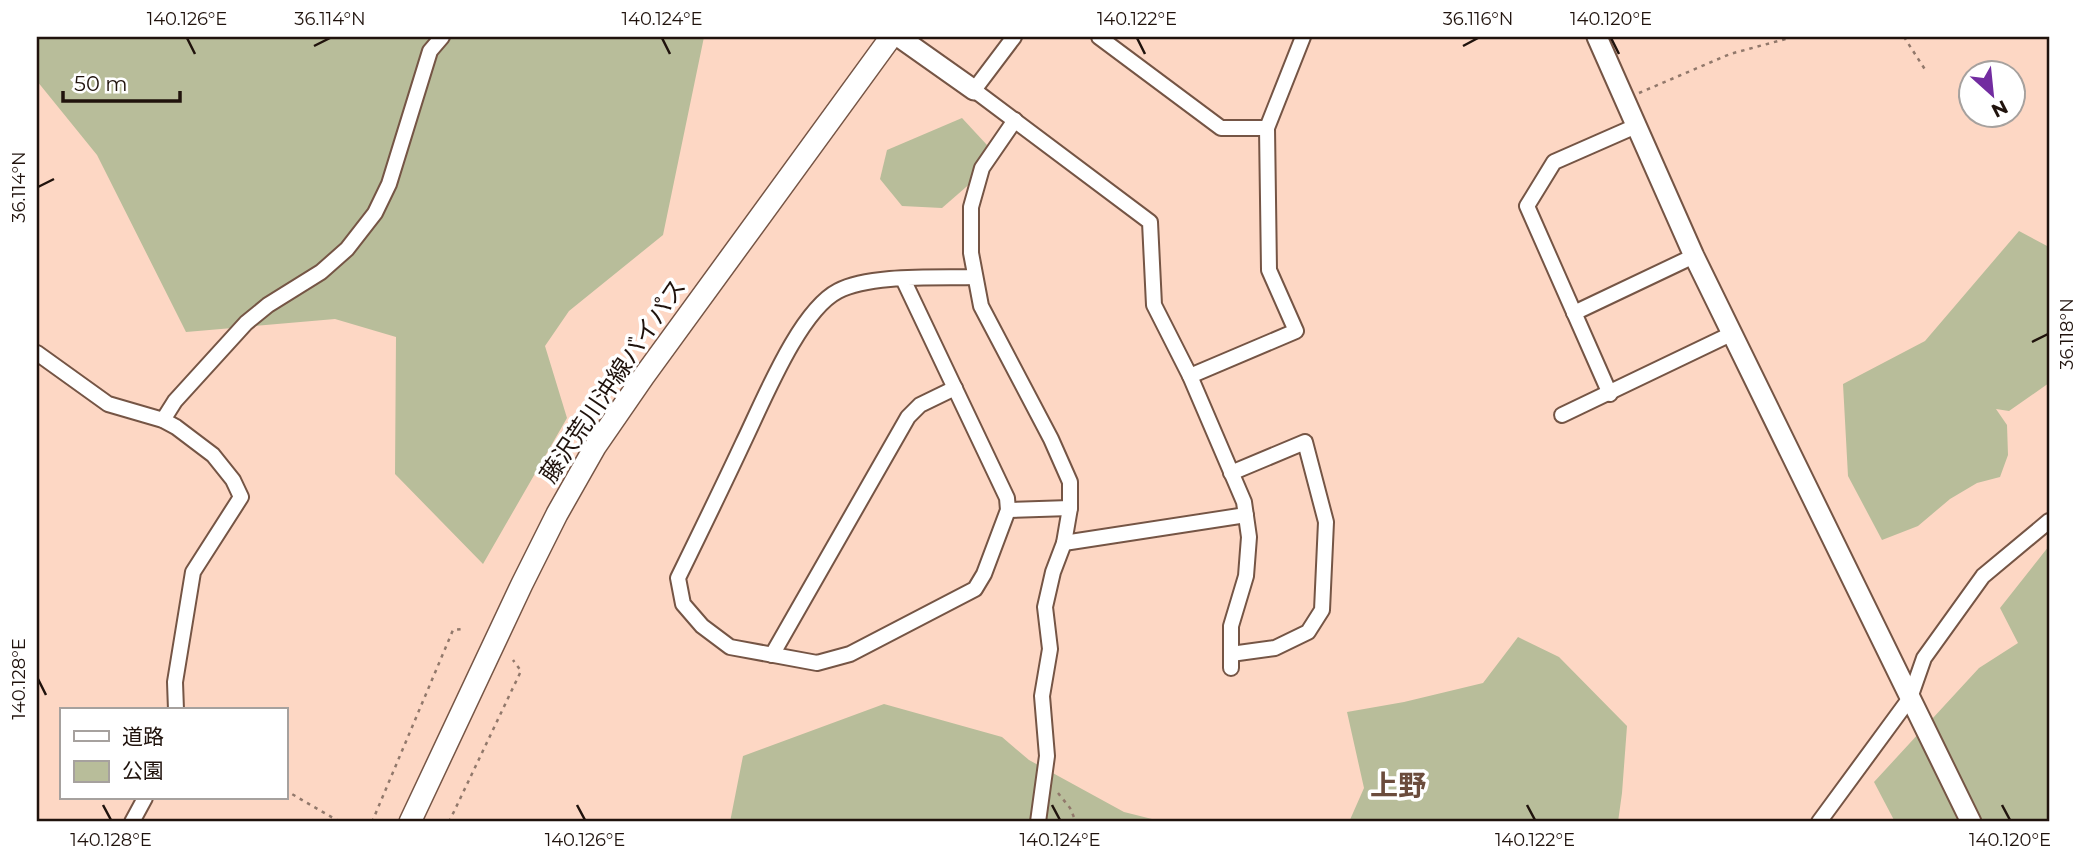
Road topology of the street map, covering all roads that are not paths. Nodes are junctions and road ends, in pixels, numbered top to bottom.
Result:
1 (442, 37) edge
2 (891, 37) edge
3 (899, 37) edge
4 (1014, 37) edge
5 (1099, 37) edge
6 (1303, 37) edge
7 (1598, 37) edge
8 (974, 90) junction
9 (1015, 120) junction
10 (1636, 126) junction
11 (1267, 128) junction
12 (1693, 256) junction
13 (975, 276) junction
14 (903, 279) junction
15 (1574, 313) junction
16 (1731, 334) junction
17 (37, 353) edge
18 (1190, 376) junction
19 (954, 388) junction
20 (1609, 394) junction
21 (1562, 415) dead end
22 (163, 420) junction
23 (1231, 473) junction
24 (1070, 508) junction
25 (1009, 510) junction
26 (1245, 515) junction
27 (2049, 521) edge
28 (1064, 543) junction
29 (772, 655) junction
30 (1910, 698) junction
31 (176, 708) edge
32 (144, 800) edge
33 (132, 822) edge
34 (410, 822) edge
35 (1038, 822) edge
36 (1819, 822) edge
37 (1971, 822) edge

1 - 22 street
2 - 34 main road, 藤沢荒川沖線バイパス
3 - 8 street
4 - 8 street
5 - 11 street
6 - 11 street
7 - 10 street
8 - 9 street
9 - 13 street
9 - 18 street
10 - 12 street
10 - 15 street
11 - 18 street
12 - 15 street
12 - 16 street
13 - 14 street
13 - 24 street
14 - 19 street
14 - 29 street
15 - 20 street
16 - 20 street
16 - 30 street
17 - 22 street
18 - 23 street
19 - 25 street
19 - 29 street
20 - 21 street
22 - 31 street
23 - 26 street
23 - 26 street
24 - 25 street
24 - 28 street
25 - 29 street
26 - 28 street
27 - 30 street
28 - 35 street
30 - 36 street
30 - 37 street
32 - 33 street

